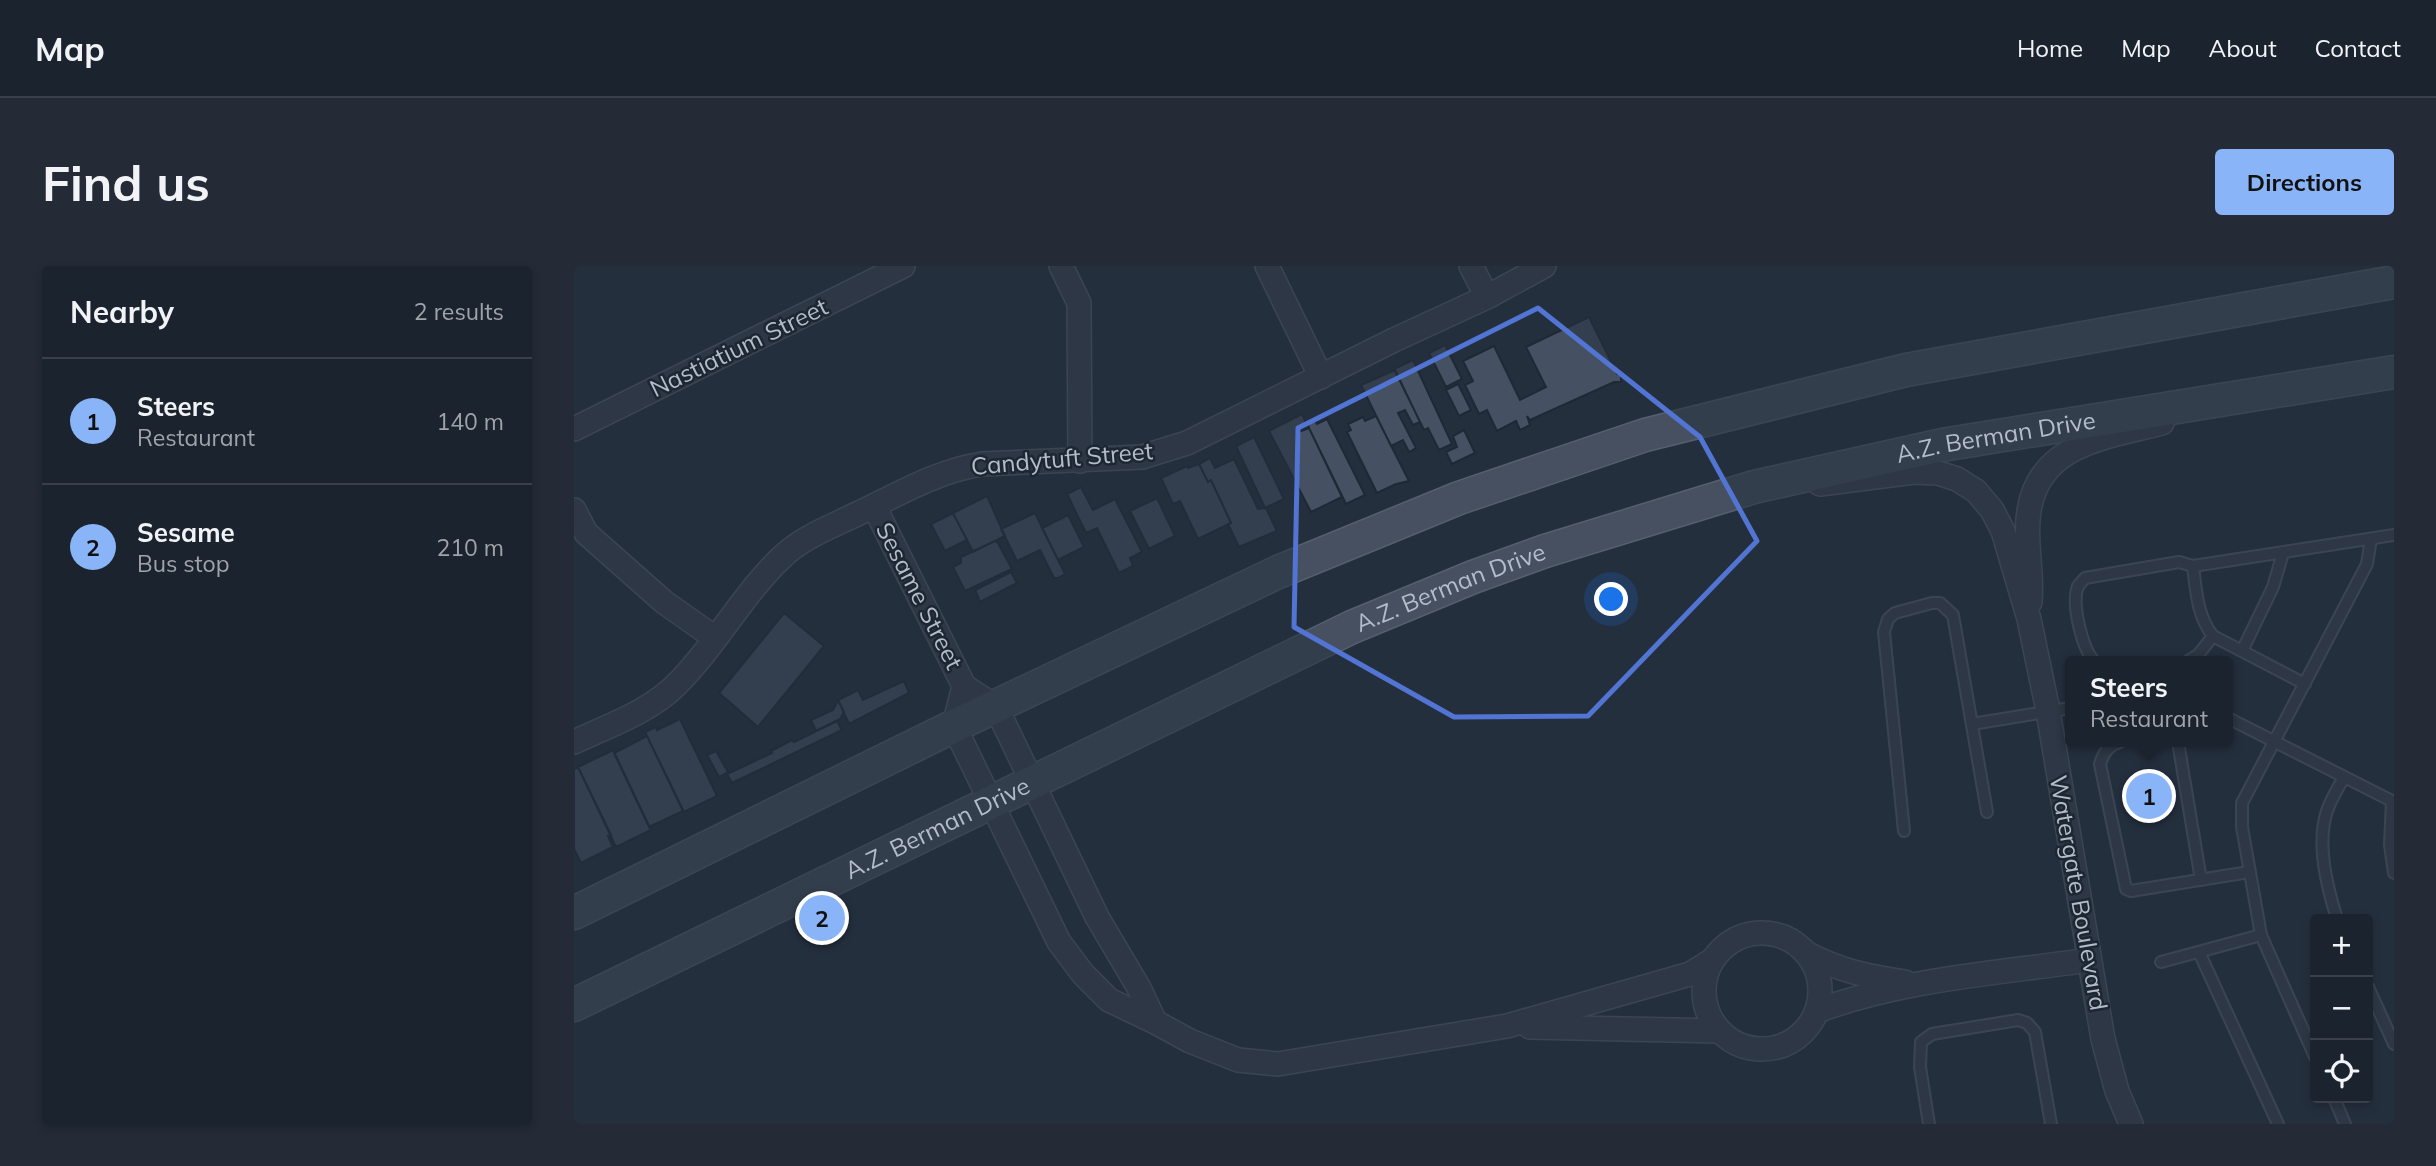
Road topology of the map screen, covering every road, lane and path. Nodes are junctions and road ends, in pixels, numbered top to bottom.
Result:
1 (903, 266) edge
2 (1061, 266) edge
3 (1267, 266) edge
4 (1471, 266) edge
5 (1544, 266) edge
6 (2394, 282) edge
7 (1487, 297) junction
8 (2394, 372) edge
9 (1321, 377) junction
10 (2294, 389) junction
11 (574, 429) edge
12 (1080, 461) junction
13 (1754, 488) junction
14 (874, 506) junction
15 (574, 510) edge
16 (2394, 535) edge
17 (2371, 539) junction
18 (2283, 553) junction
19 (2193, 566) junction
20 (2029, 619) junction
21 (2213, 636) junction
22 (715, 638) junction
23 (2242, 651) junction
24 (2090, 656) edge
25 (2196, 656) edge
26 (2305, 684) junction
27 (964, 686) junction
28 (996, 707) junction
29 (2059, 710) edge
30 (2233, 720) edge
31 (1972, 724) junction
32 (954, 726) junction
33 (2274, 741) junction
34 (574, 742) edge
35 (2109, 747) edge
36 (2179, 747) edge
37 (2344, 777) junction
38 (1032, 781) junction
39 (991, 801) junction
40 (2393, 801) edge
41 (1987, 812) dead end
42 (1904, 831) dead end
43 (2249, 872) junction
44 (2394, 873) edge
45 (2201, 880) junction
46 (574, 913) edge
47 (2335, 914) edge
48 (2262, 935) junction
49 (2199, 952) junction
50 (1808, 954) junction
51 (2089, 960) junction
52 (1711, 961) junction
53 (2161, 962) dead end
54 (1917, 984) junction
55 (2373, 998) edge
56 (574, 1005) edge
57 (1818, 1011) junction
58 (1155, 1022) junction
59 (1507, 1026) junction
60 (1719, 1031) junction
61 (2394, 1044) edge
62 (2310, 1045) edge
63 (2335, 1103) edge
64 (1929, 1124) edge
65 (2051, 1124) edge
66 (2131, 1124) edge
67 (2278, 1124) edge
68 (2345, 1124) edge

1 - 11 street, Nastiatium Street
2 - 12 street
3 - 9 street
4 - 7 street
5 - 7 street, Candytuft Street
6 - 28 main road
7 - 9 street, Candytuft Street
8 - 10 main road, A.Z. Berman Drive
9 - 12 street, Candytuft Street
10 - 13 main road, A.Z. Berman Drive
10 - 20 street, Watergate Boulevard
12 - 14 street, Candytuft Street
13 - 20 street, Watergate Boulevard
13 - 38 main road, A.Z. Berman Drive
14 - 22 street, Candytuft Street
14 - 27 street, Sesame Street
15 - 22 street
16 - 17 lane
17 - 18 lane
17 - 26 lane
18 - 19 lane
18 - 23 lane
19 - 21 lane
19 - 24 lane
20 - 29 street, Watergate Boulevard
21 - 23 lane
21 - 25 lane
22 - 34 street, Candytuft Street
23 - 26 lane
26 - 33 lane
27 - 28 street, Sesame Street
27 - 32 street, Sesame Street
28 - 32 main road
28 - 38 street
29 - 31 lane
29 - 51 street, Watergate Boulevard
30 - 33 lane
31 - 41 lane
31 - 42 lane
32 - 39 street
32 - 46 main road
33 - 37 lane
33 - 43 lane
35 - 45 lane
36 - 45 lane
37 - 40 lane
37 - 47 lane
38 - 39 main road, A.Z. Berman Drive
38 - 58 street
39 - 56 main road, A.Z. Berman Drive
39 - 58 street
40 - 44 lane
43 - 45 lane
43 - 48 lane
48 - 49 lane
48 - 62 lane
49 - 53 lane
49 - 67 lane
50 - 52 street
50 - 54 street
50 - 57 street
51 - 54 street
51 - 66 street, Watergate Boulevard
52 - 59 street
52 - 60 street
54 - 57 street
55 - 61 lane
57 - 60 street
58 - 59 street
59 - 60 street
63 - 68 lane
64 - 65 lane

